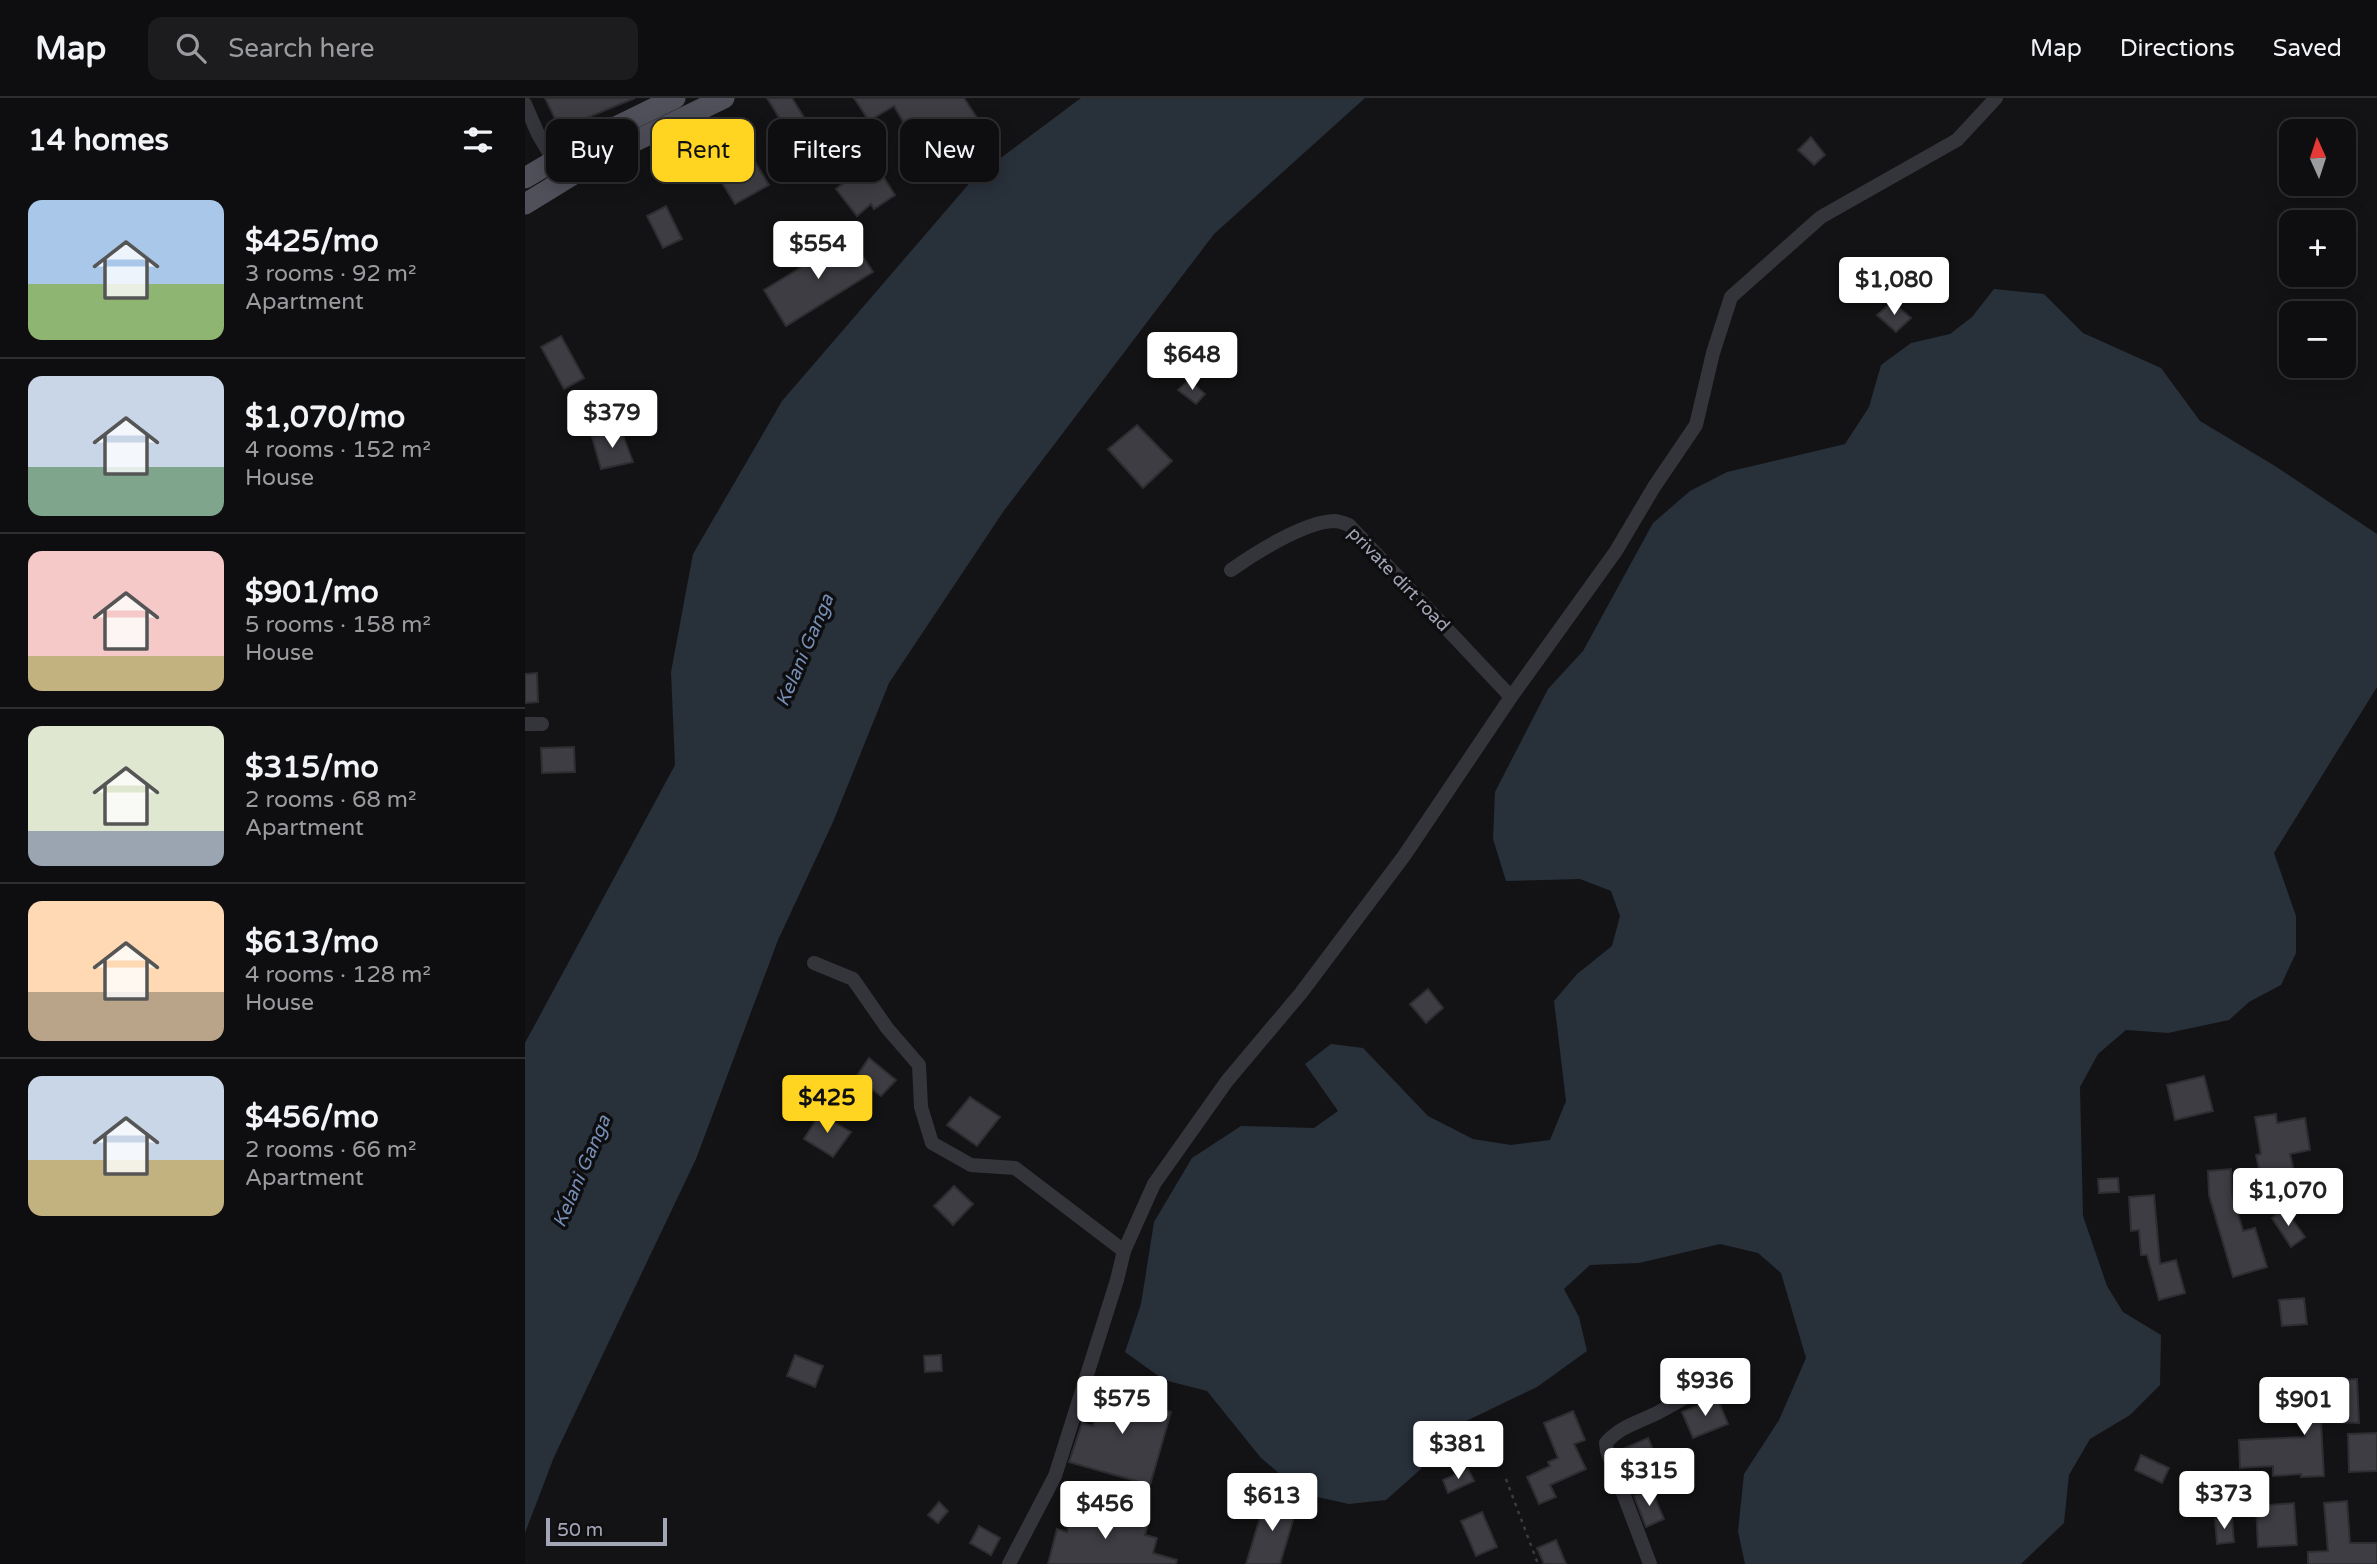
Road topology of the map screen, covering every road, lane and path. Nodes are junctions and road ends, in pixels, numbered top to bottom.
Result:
1 (675, 98) edge
2 (724, 98) edge
3 (1996, 98) edge
4 (525, 104) edge
5 (628, 119) edge
6 (638, 139) edge
7 (546, 147) edge
8 (546, 165) edge
9 (525, 178) edge
10 (560, 182) edge
11 (525, 204) edge
12 (1231, 570) dead end
13 (1511, 697) junction
14 (525, 724) edge
15 (541, 724) dead end
16 (814, 963) dead end
17 (1124, 1251) junction
18 (1726, 1372) dead end
19 (1506, 1479) dead end
20 (1009, 1564) edge
21 (1538, 1564) edge
22 (1650, 1564) edge

1 - 5 main road
2 - 6 main road
3 - 13 street
4 - 7 street
8 - 9 main road
10 - 11 main road
12 - 13 street, private dirt road
13 - 17 street
14 - 15 street
16 - 17 street
17 - 20 street
18 - 22 street
19 - 21 path

